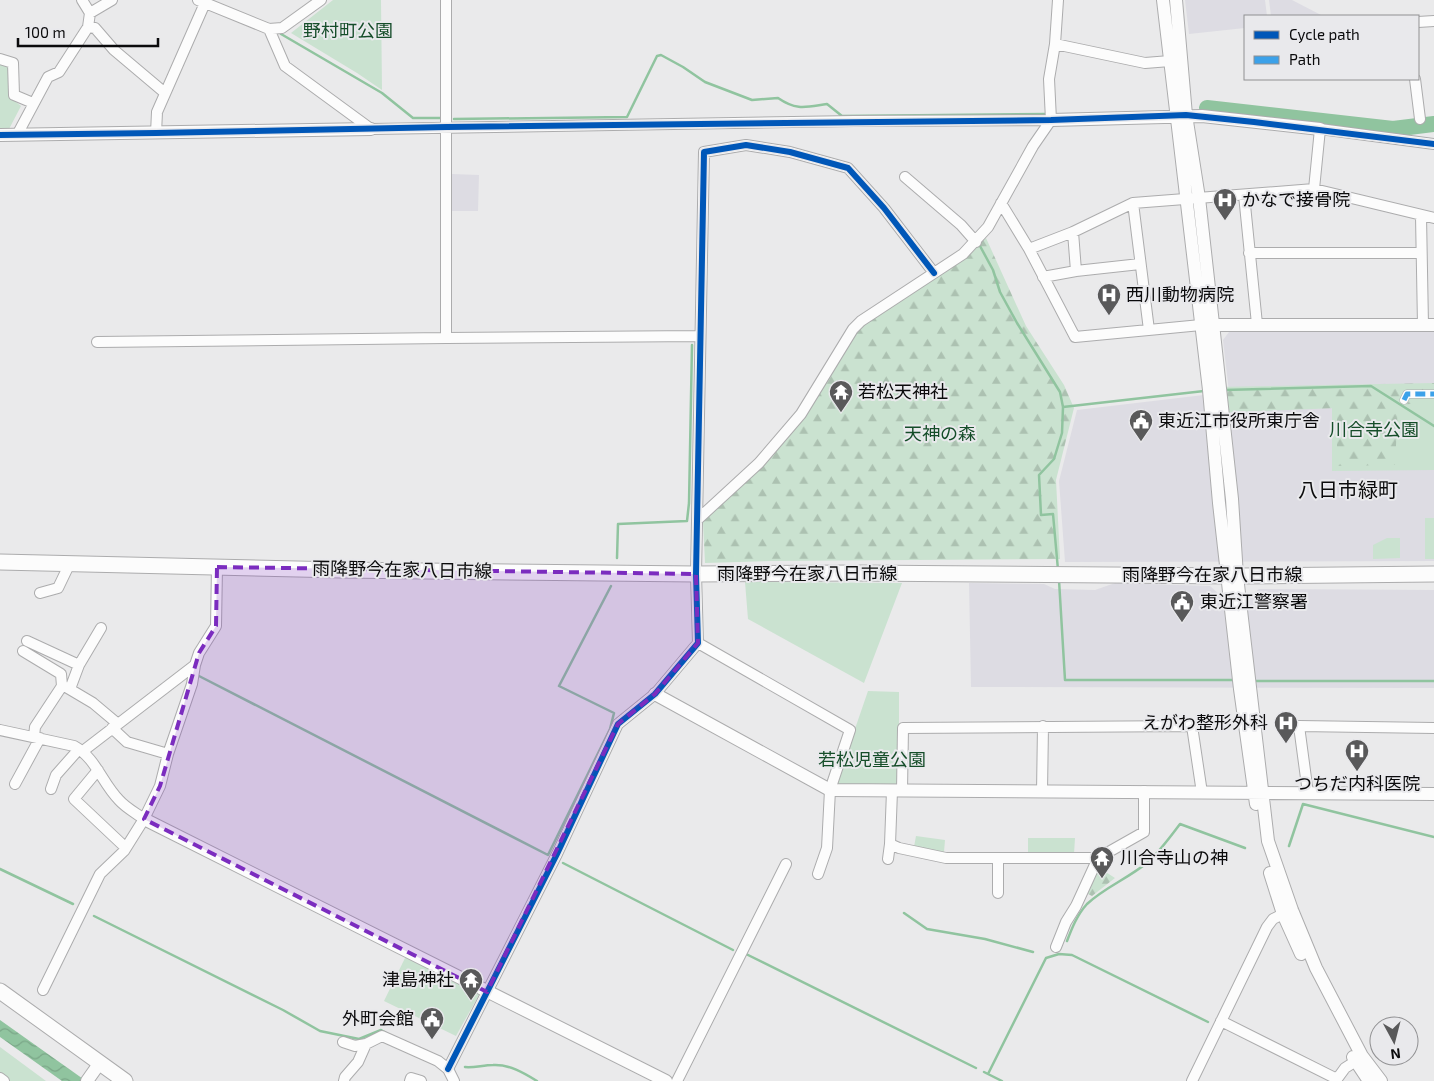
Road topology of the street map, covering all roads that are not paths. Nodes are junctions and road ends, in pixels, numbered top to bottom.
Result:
1 (82, 0) edge
2 (112, 0) edge
3 (321, 0) edge
4 (446, 0) edge
5 (1058, 0) edge
6 (1163, 0) edge
7 (1176, 0) edge
8 (202, 2) edge
9 (90, 13) junction
10 (1434, 21) edge
11 (1419, 22) edge
12 (88, 27) junction
13 (269, 29) junction
14 (1055, 44) junction
15 (0, 59) edge
16 (1170, 61) junction
17 (1415, 80) edge
18 (164, 94) junction
19 (33, 103) junction
20 (1181, 116) junction
21 (1420, 119) dead end
22 (1051, 120) junction
23 (447, 127) junction
24 (371, 129) junction
25 (1320, 129) junction
26 (156, 133) junction
27 (0, 135) edge
28 (17, 135) junction
29 (1434, 144) edge
30 (904, 177) dead end
31 (1314, 189) junction
32 (1244, 195) junction
33 (1192, 198) junction
34 (1133, 202) junction
35 (1001, 203) junction
36 (1421, 216) junction
37 (1434, 218) edge
38 (1073, 232) junction
39 (976, 242) junction
40 (1029, 249) junction
41 (1249, 253) junction
42 (1421, 254) junction
43 (1140, 264) junction
44 (1076, 271) junction
45 (934, 273) junction
46 (1043, 277) junction
47 (1257, 324) junction
48 (1207, 325) junction
49 (1428, 325) edge
50 (1149, 330) junction
51 (700, 336) junction
52 (446, 338) junction
53 (98, 342) dead end
54 (1434, 394) edge
55 (1405, 398) dead end
56 (697, 520) junction
57 (0, 562) edge
58 (70, 563) junction
59 (217, 567) junction
60 (696, 574) junction
61 (1434, 574) edge
62 (1232, 576) junction
63 (40, 593) dead end
64 (101, 628) dead end
65 (698, 644) junction
66 (195, 665) junction
67 (79, 666) junction
68 (66, 687) junction
69 (655, 694) junction
70 (115, 726) junction
71 (1043, 726) junction
72 (1434, 728) edge
73 (0, 730) edge
74 (37, 737) junction
75 (81, 750) junction
76 (168, 754) junction
77 (98, 770) junction
78 (16, 784) dead end
79 (51, 789) dead end
80 (830, 790) junction
81 (897, 791) junction
82 (1144, 791) junction
83 (1042, 792) junction
84 (1258, 792) junction
85 (1202, 793) junction
86 (1308, 793) junction
87 (1434, 794) edge
88 (144, 819) junction
89 (890, 844) junction
90 (126, 848) junction
91 (998, 858) junction
92 (1098, 858) junction
93 (888, 859) dead end
94 (786, 864) dead end
95 (818, 874) dead end
96 (998, 892) dead end
97 (1283, 914) junction
98 (1056, 947) dead end
99 (43, 990) dead end
100 (0, 991) edge
101 (487, 992) junction
102 (1221, 1021) junction
103 (343, 1042) dead end
104 (366, 1044) junction
105 (1356, 1061) junction
106 (448, 1069) junction
107 (93, 1072) edge
108 (0, 1078) edge
109 (4, 1081) edge
110 (125, 1081) edge
111 (344, 1081) edge
112 (410, 1081) edge
113 (421, 1081) edge
114 (454, 1081) edge
115 (666, 1081) edge
116 (677, 1081) edge
117 (1192, 1081) edge
118 (1369, 1081) edge
119 (1381, 1081) edge

1 - 9 street
2 - 9 street
3 - 13 street
4 - 23 street
5 - 14 street
6 - 16 street
7 - 20 street
8 - 13 street
8 - 18 street
9 - 12 street
10 - 11 street
12 - 18 street
12 - 19 street
13 - 24 street
14 - 16 street
14 - 22 street
15 - 19 street
16 - 20 street
17 - 21 street
18 - 26 street
19 - 28 street
20 - 22 street
20 - 25 street
20 - 33 street
22 - 23 street
22 - 35 street
23 - 24 street
23 - 52 street
24 - 26 street
25 - 29 street
25 - 31 street
26 - 28 street
27 - 28 street
30 - 39 street
31 - 32 street
31 - 36 street
32 - 33 street
32 - 41 street
33 - 34 street
33 - 48 street
34 - 38 street
34 - 43 street
35 - 39 street
35 - 40 street
36 - 37 street
36 - 42 street
38 - 40 street
38 - 44 street
39 - 45 street
40 - 46 street
41 - 42 street
41 - 47 street
42 - 49 street
43 - 44 street
43 - 50 street
44 - 46 street
45 - 51 street
45 - 56 street
46 - 50 street
47 - 48 street
47 - 49 street
48 - 50 street
48 - 62 street
51 - 52 street
51 - 56 street
52 - 53 street
54 - 55 street
56 - 60 street
57 - 58 main road, 雨降野今在家八日市線
58 - 59 main road, 雨降野今在家八日市線
58 - 63 street
59 - 60 main road, 雨降野今在家八日市線
59 - 66 street
60 - 62 main road, 雨降野今在家八日市線
60 - 65 street
61 - 62 main road, 雨降野今在家八日市線
62 - 84 street
64 - 67 street
65 - 69 street
65 - 80 street
66 - 70 street
66 - 76 street
67 - 68 street
67 - 68 street
68 - 70 street
68 - 74 street
69 - 80 street
69 - 101 street
70 - 75 street
70 - 76 street
71 - 81 street
71 - 83 street
71 - 85 street
72 - 86 street
73 - 74 street
74 - 75 street
74 - 78 street
75 - 77 street
75 - 79 street
76 - 88 street
77 - 88 street
77 - 90 street
80 - 81 street
80 - 95 street
81 - 83 street
81 - 89 street
82 - 83 street
82 - 85 street
82 - 92 street
84 - 85 street
84 - 86 street
84 - 97 street
84 - 119 street
86 - 87 street
88 - 90 street
88 - 101 street
89 - 91 street
89 - 93 street
90 - 99 street
91 - 92 street
91 - 96 street
92 - 98 street
94 - 116 street
97 - 102 street
97 - 105 street
100 - 107 main road
101 - 106 street
101 - 115 street
102 - 105 street
102 - 117 street
103 - 104 street
104 - 106 street
104 - 111 street
105 - 118 street
106 - 114 street
107 - 110 main road
108 - 109 street
112 - 113 street

